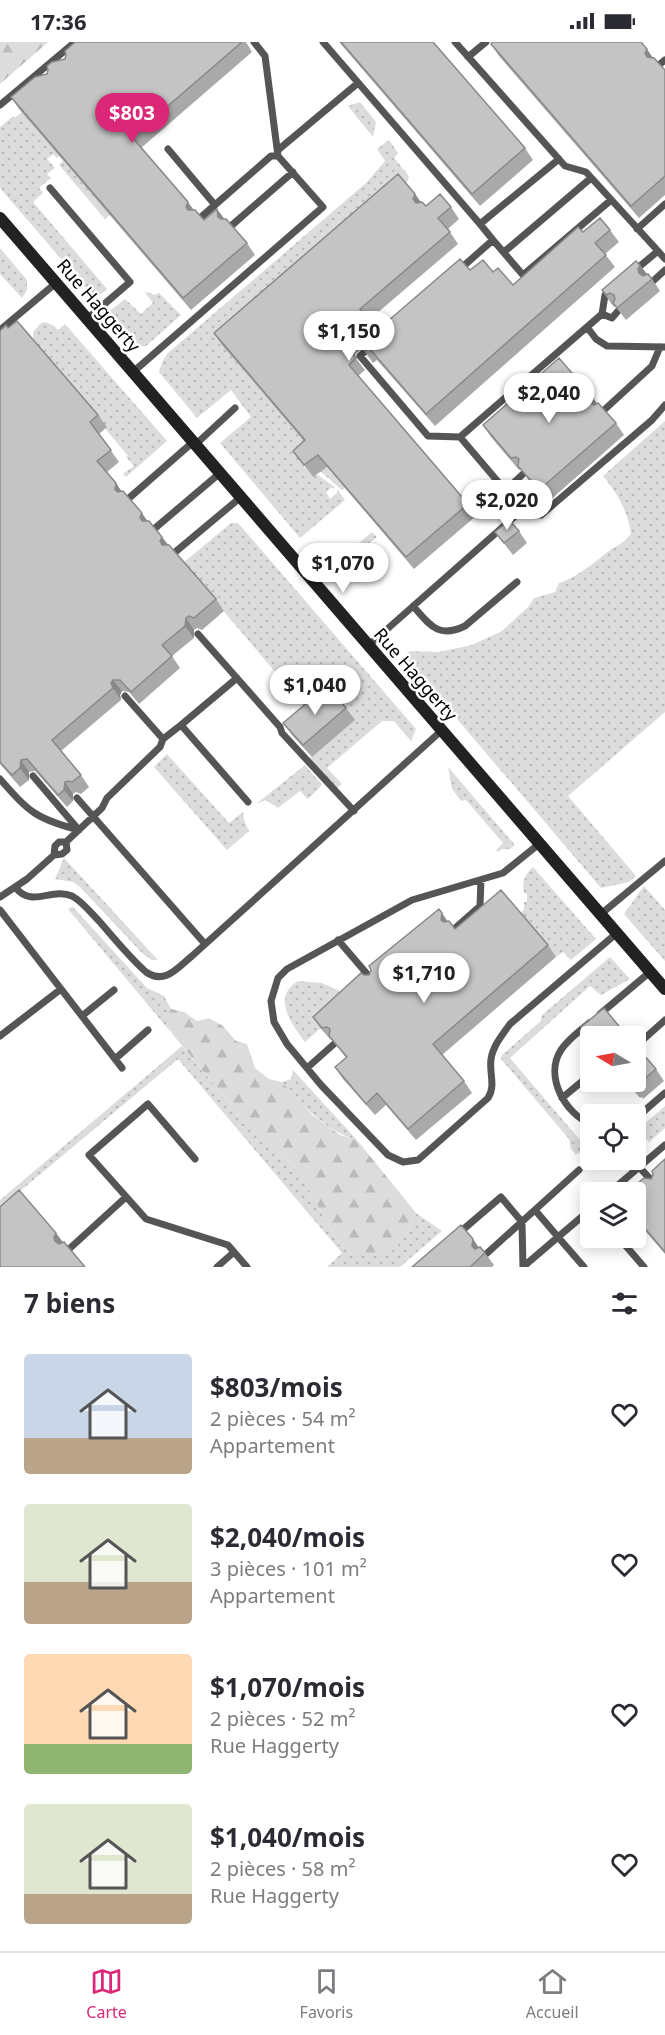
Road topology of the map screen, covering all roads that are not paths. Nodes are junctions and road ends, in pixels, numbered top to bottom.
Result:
1 (75, 42) edge
2 (254, 42) edge
3 (323, 42) edge
4 (455, 42) edge
5 (486, 42) edge
6 (468, 57) junction
7 (59, 68) edge
8 (40, 71) junction
9 (41, 83) edge
10 (358, 83) junction
11 (22, 86) junction
12 (0, 105) edge
13 (168, 148) dead end
14 (278, 153) junction
15 (559, 159) junction
16 (293, 172) junction
17 (591, 178) junction
18 (50, 188) dead end
19 (450, 190) junction
20 (442, 197) edge
21 (611, 200) junction
22 (665, 204) edge
23 (215, 205) junction
24 (0, 218) edge
25 (200, 218) edge
26 (480, 224) junction
27 (231, 226) edge
28 (638, 229) junction
29 (493, 240) junction
30 (658, 251) junction
31 (504, 252) junction
32 (665, 260) edge
33 (665, 270) edge
34 (458, 271) edge
35 (631, 273) edge
36 (652, 282) edge
37 (56, 283) junction
38 (614, 288) edge
39 (618, 311) edge
40 (602, 314) junction
41 (87, 318) junction
42 (587, 327) junction
43 (0, 330) edge
44 (378, 340) edge
45 (662, 347) edge
46 (133, 372) junction
47 (665, 405) edge
48 (235, 408) dead end
49 (603, 411) edge
50 (460, 437) junction
51 (194, 443) junction
52 (219, 473) junction
53 (523, 474) edge
54 (506, 490) junction
55 (241, 497) junction
56 (128, 499) edge
57 (522, 510) junction
58 (154, 529) edge
59 (174, 553) edge
60 (518, 582) dead end
61 (413, 606) junction
62 (198, 634) dead end
63 (368, 646) junction
64 (237, 678) junction
65 (125, 696) edge
66 (181, 725) junction
67 (441, 731) junction
68 (163, 739) junction
69 (33, 776) edge
70 (0, 779) edge
71 (77, 798) dead end
72 (248, 802) dead end
73 (354, 811) junction
74 (92, 818) junction
75 (79, 830) junction
76 (538, 844) junction
77 (663, 866) edge
78 (481, 880) junction
79 (16, 888) junction
80 (0, 897) edge
81 (0, 909) edge
82 (601, 914) junction
83 (454, 929) edge
84 (617, 933) junction
85 (338, 940) junction
86 (205, 944) junction
87 (650, 972) junction
88 (374, 982) edge
89 (61, 989) junction
90 (665, 989) edge
91 (114, 990) dead end
92 (82, 1016) junction
93 (664, 1024) edge
94 (148, 1030) dead end
95 (0, 1036) edge
96 (646, 1038) edge
97 (334, 1044) edge
98 (115, 1059) junction
99 (122, 1068) dead end
100 (307, 1068) junction
101 (580, 1083) edge
102 (665, 1093) edge
103 (562, 1098) junction
104 (646, 1109) edge
105 (580, 1119) edge
106 (665, 1145) edge
107 (195, 1159) dead end
108 (646, 1161) edge
109 (579, 1170) dead end
110 (636, 1170) edge
111 (642, 1170) edge
112 (622, 1182) edge
113 (656, 1186) edge
114 (126, 1197) junction
115 (535, 1210) junction
116 (580, 1218) edge
117 (522, 1222) junction
118 (558, 1237) junction
119 (450, 1241) edge
120 (628, 1248) edge
121 (68, 1250) edge
122 (234, 1252) junction
123 (485, 1255) edge
124 (217, 1267) edge
125 (247, 1267) edge
126 (523, 1267) edge
127 (584, 1267) edge
128 (644, 1267) edge

1 - 8 lane
2 - 14 lane
3 - 10 lane
4 - 6 lane
5 - 6 lane
6 - 15 lane
7 - 8 lane
8 - 11 lane
9 - 11 lane
10 - 14 lane
10 - 19 lane
11 - 12 lane
13 - 23 lane
14 - 16 lane
14 - 23 lane
15 - 17 lane
15 - 26 lane
16 - 27 lane
16 - 46 lane
17 - 21 lane
17 - 31 lane
18 - 41 lane
19 - 20 lane
19 - 26 lane
21 - 28 lane
21 - 31 lane
22 - 28 lane
23 - 25 lane
24 - 37 street, Rue Haggerty
26 - 29 lane
28 - 30 lane
29 - 31 lane
29 - 34 lane
30 - 32 lane
30 - 35 lane
33 - 36 lane
37 - 41 street, Rue Haggerty
37 - 43 lane
38 - 40 lane
39 - 40 lane
40 - 42 lane
41 - 46 street, Rue Haggerty
42 - 45 lane
42 - 50 lane
44 - 50 lane
45 - 49 lane
46 - 51 street, Rue Haggerty
47 - 57 lane
48 - 51 lane
50 - 54 lane
51 - 52 street, Rue Haggerty
51 - 56 lane
52 - 55 street, Rue Haggerty
52 - 58 lane
53 - 54 lane
54 - 57 lane
55 - 59 lane
55 - 63 street, Rue Haggerty
57 - 61 lane
60 - 61 lane
61 - 63 lane
62 - 64 lane
63 - 67 street, Rue Haggerty
64 - 66 lane
64 - 73 lane
65 - 68 lane
66 - 68 lane
66 - 72 lane
67 - 73 lane
67 - 76 street, Rue Haggerty
68 - 74 lane
69 - 75 lane
70 - 75 lane
71 - 74 lane
73 - 86 lane
74 - 75 lane
74 - 86 lane
75 - 79 lane
76 - 78 lane
76 - 82 street, Rue Haggerty
77 - 82 lane
78 - 83 lane
78 - 85 lane
79 - 80 lane
79 - 86 lane
81 - 89 lane
82 - 84 street, Rue Haggerty
84 - 87 street, Rue Haggerty
84 - 100 lane
85 - 88 lane
85 - 100 lane
87 - 90 street, Rue Haggerty
87 - 103 lane
89 - 92 lane
89 - 95 lane
91 - 92 lane
92 - 98 lane
93 - 96 lane
94 - 98 lane
97 - 100 lane
98 - 99 lane
101 - 103 lane
102 - 104 lane
103 - 105 lane
106 - 108 lane
107 - 114 lane
109 - 115 lane
110 - 112 lane
111 - 113 lane
114 - 121 lane
114 - 122 lane
115 - 117 lane
115 - 118 lane
116 - 118 lane
117 - 119 lane
117 - 123 lane
117 - 126 lane
118 - 126 lane
118 - 127 lane
120 - 128 lane
122 - 124 lane
122 - 125 lane

